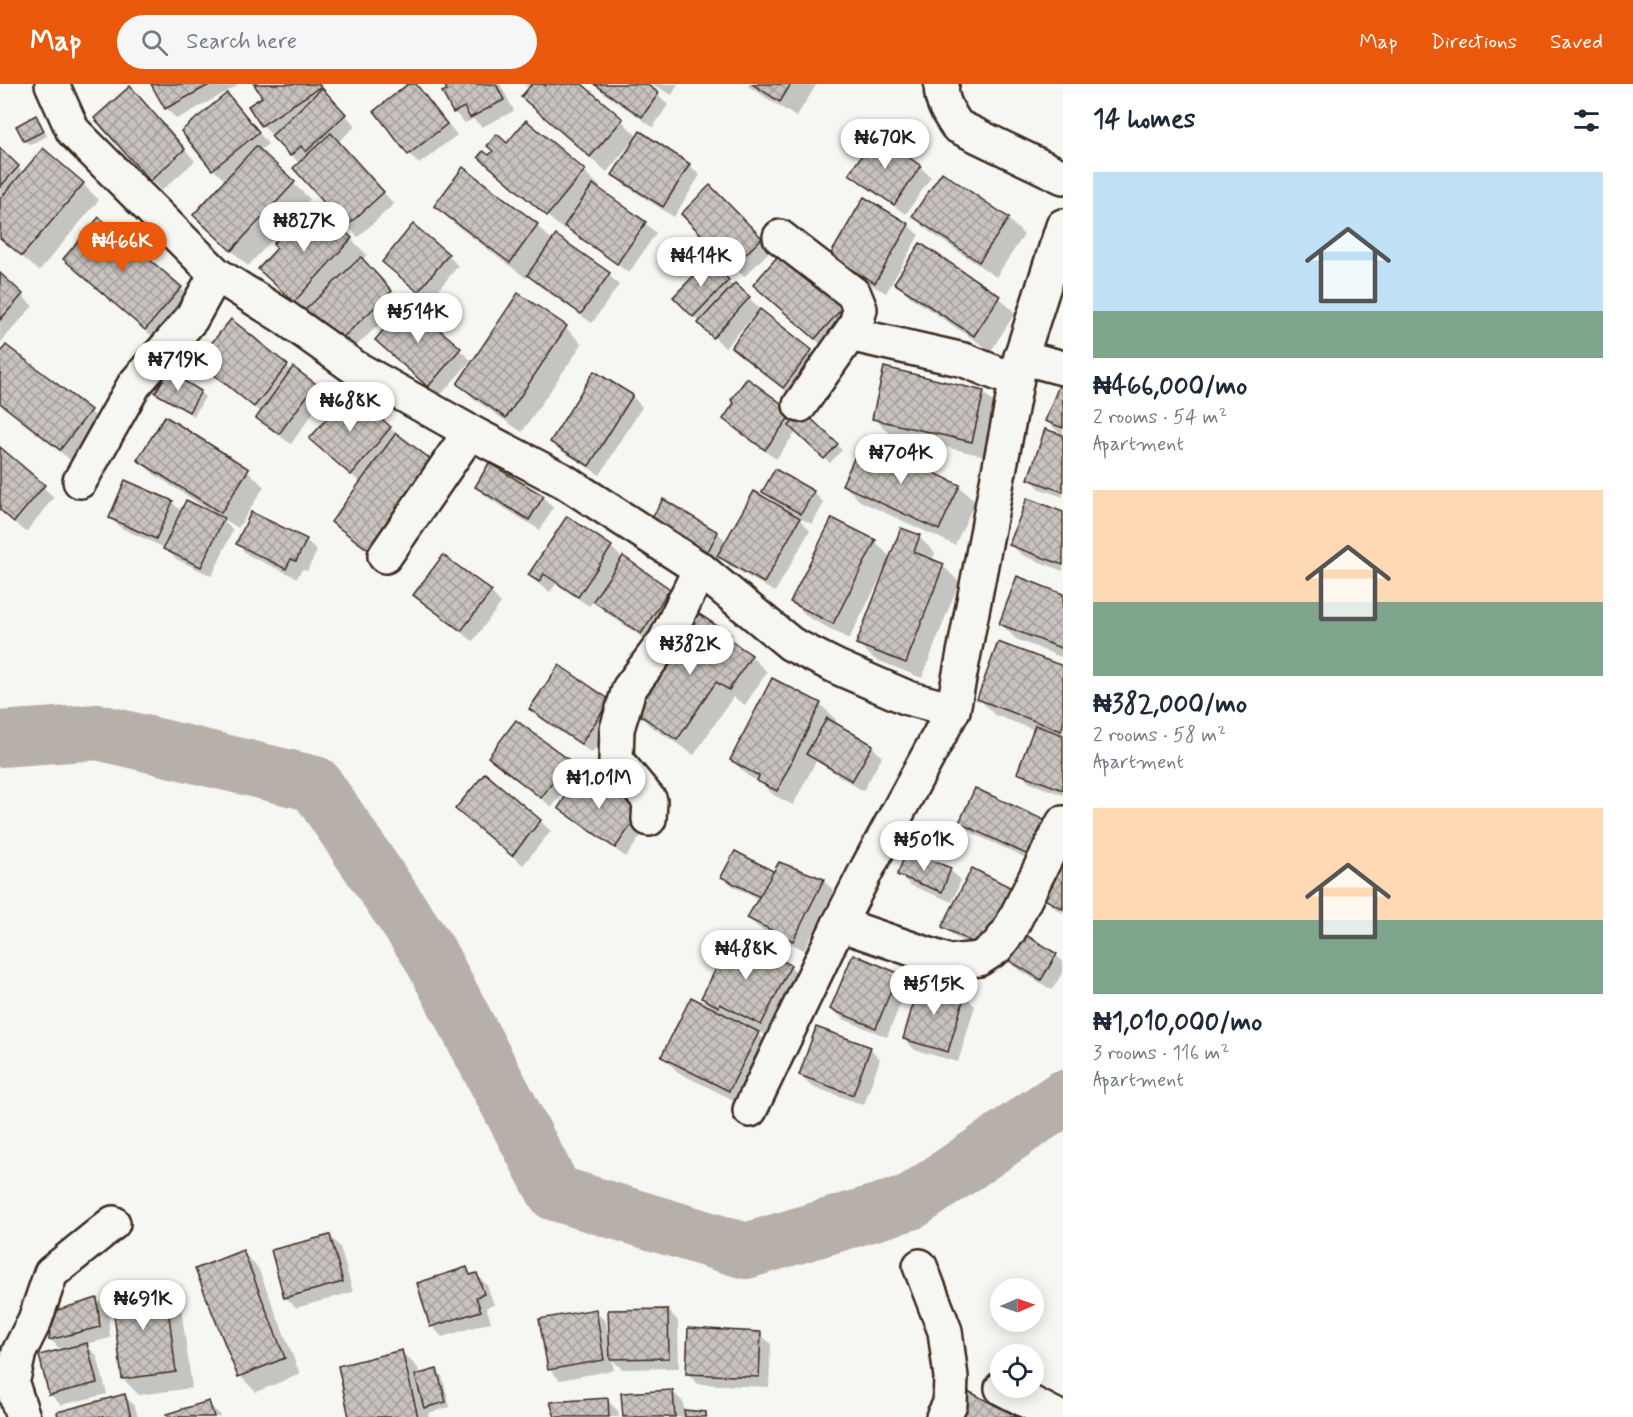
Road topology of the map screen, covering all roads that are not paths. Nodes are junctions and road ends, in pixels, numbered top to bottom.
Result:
1 (52, 84) edge
2 (942, 84) edge
3 (1063, 177) edge
4 (1063, 226) edge
5 (780, 237) dead end
6 (216, 274) junction
7 (856, 326) junction
8 (1063, 368) edge
9 (1019, 369) junction
10 (800, 405) dead end
11 (470, 432) junction
12 (80, 481) dead end
13 (385, 556) dead end
14 (700, 569) junction
15 (953, 710) junction
16 (649, 819) dead end
17 (1063, 823) edge
18 (839, 924) junction
19 (750, 1110) dead end
20 (113, 1223) dead end
21 (920, 1266) dead end
22 (951, 1377) junction
23 (990, 1382) edge
24 (1022, 1398) edge
25 (23, 1417) edge
26 (943, 1417) edge
27 (1059, 1417) edge

1 - 6 street
2 - 3 street
4 - 9 street
5 - 7 street
6 - 11 street
6 - 12 street
7 - 9 street
7 - 10 street
8 - 9 street
9 - 15 street
11 - 13 street
11 - 14 street
14 - 15 street
14 - 16 street
15 - 18 street
17 - 18 street
18 - 19 street
20 - 25 street
21 - 22 street
22 - 23 street
22 - 26 street
24 - 27 street

